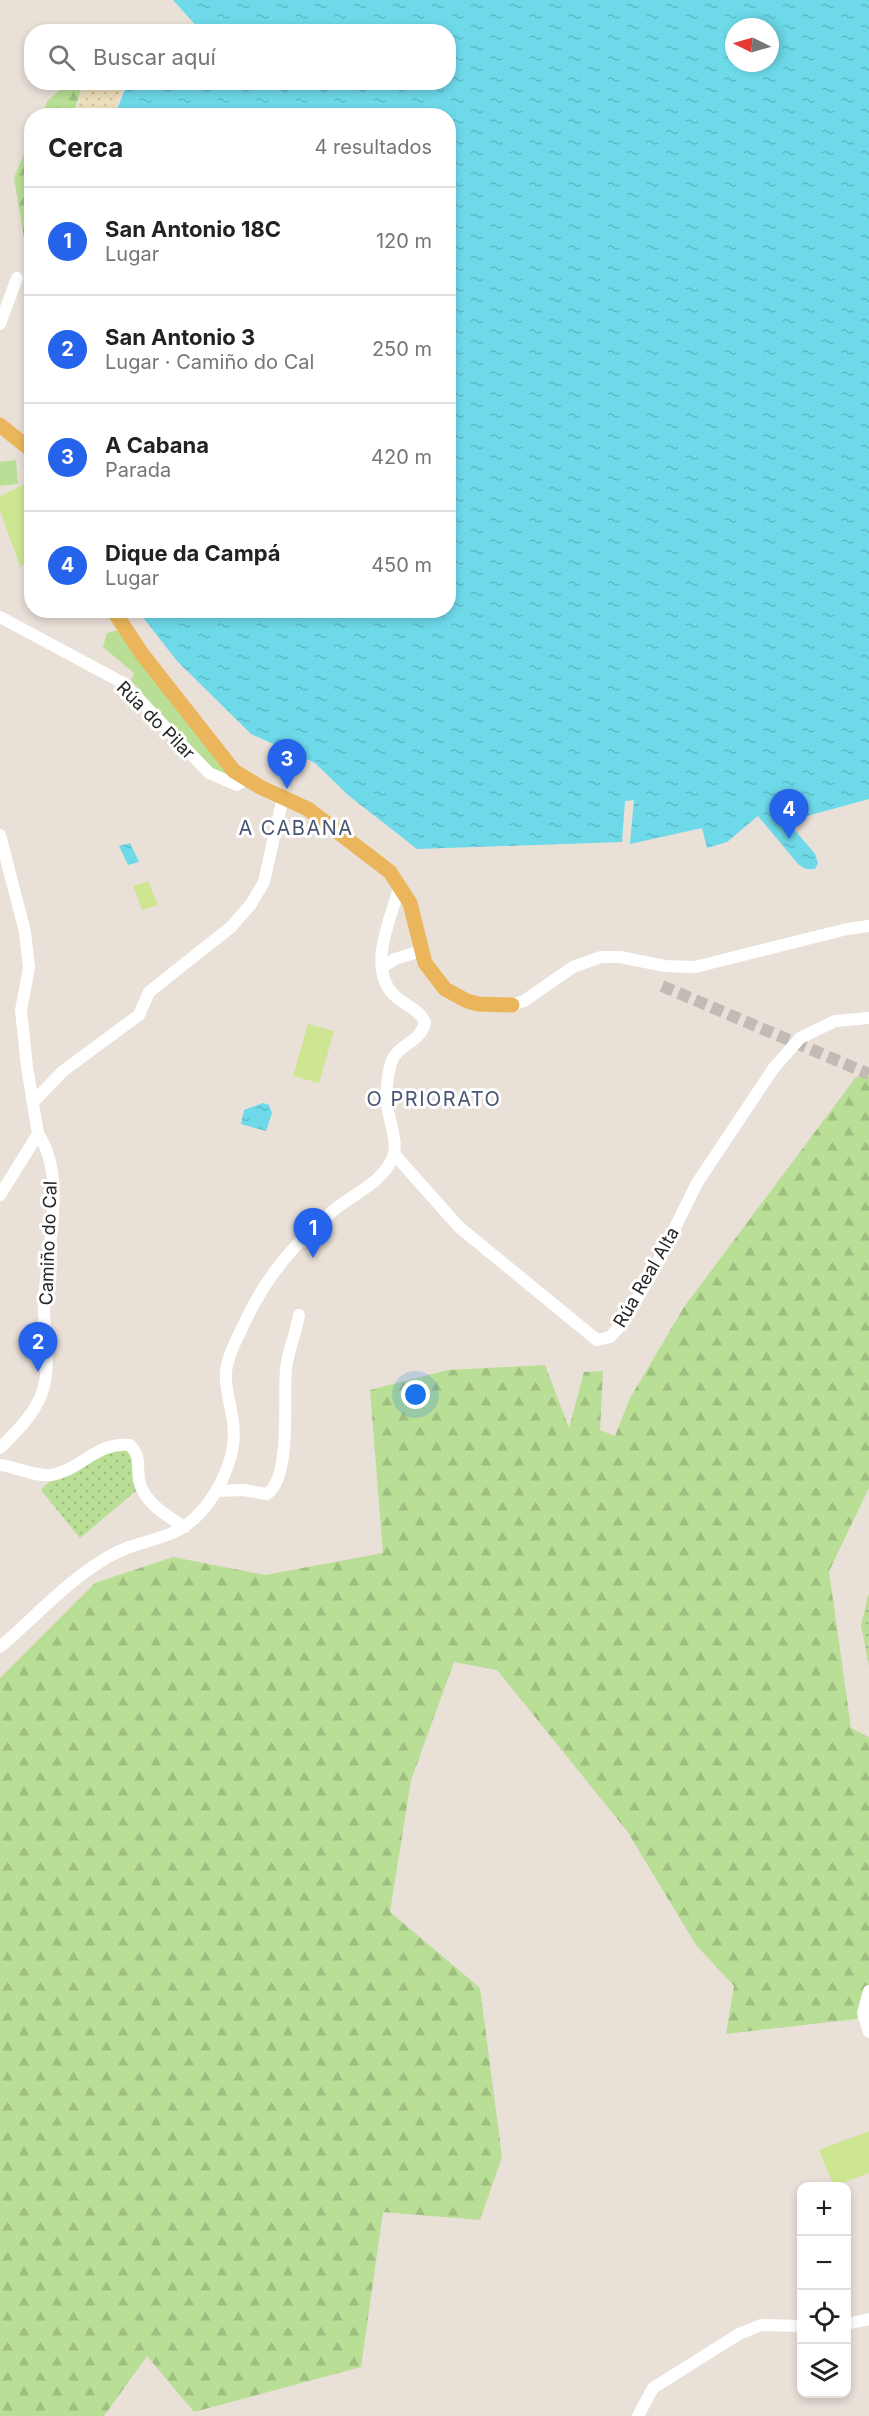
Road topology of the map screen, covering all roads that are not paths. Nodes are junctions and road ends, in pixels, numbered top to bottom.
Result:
1 (17, 278) dead end
2 (0, 324) edge
3 (0, 424) edge
4 (24, 444) edge
5 (0, 617) edge
6 (119, 618) edge
7 (246, 779) junction
8 (283, 797) junction
9 (0, 835) edge
10 (400, 885) junction
11 (869, 926) edge
12 (421, 951) junction
13 (383, 967) junction
14 (512, 1005) joint
15 (869, 1017) edge
16 (34, 1101) junction
17 (38, 1134) junction
18 (394, 1154) junction
19 (0, 1195) edge
20 (299, 1315) dead end
21 (0, 1448) edge
22 (0, 1465) edge
23 (216, 1491) junction
24 (185, 1527) junction
25 (0, 1647) edge
26 (869, 1990) edge
27 (869, 2032) edge
28 (869, 2319) edge
29 (851, 2323) edge
30 (797, 2326) edge
31 (638, 2416) edge

1 - 2 street
3 - 4 main road
5 - 7 street, Rúa do Pilar
6 - 7 main road
7 - 8 main road
8 - 10 main road
8 - 16 street
9 - 16 street, Camiño do Cal
10 - 12 main road
10 - 13 street
11 - 14 street
12 - 13 street
12 - 14 main road
13 - 18 street
15 - 18 street, Rúa Real Alta
16 - 17 street, Camiño do Cal
17 - 19 street
17 - 21 street, Camiño do Cal
18 - 23 street
20 - 23 street
22 - 24 street
23 - 24 street
24 - 25 street
26 - 27 street
28 - 29 street
30 - 31 street

